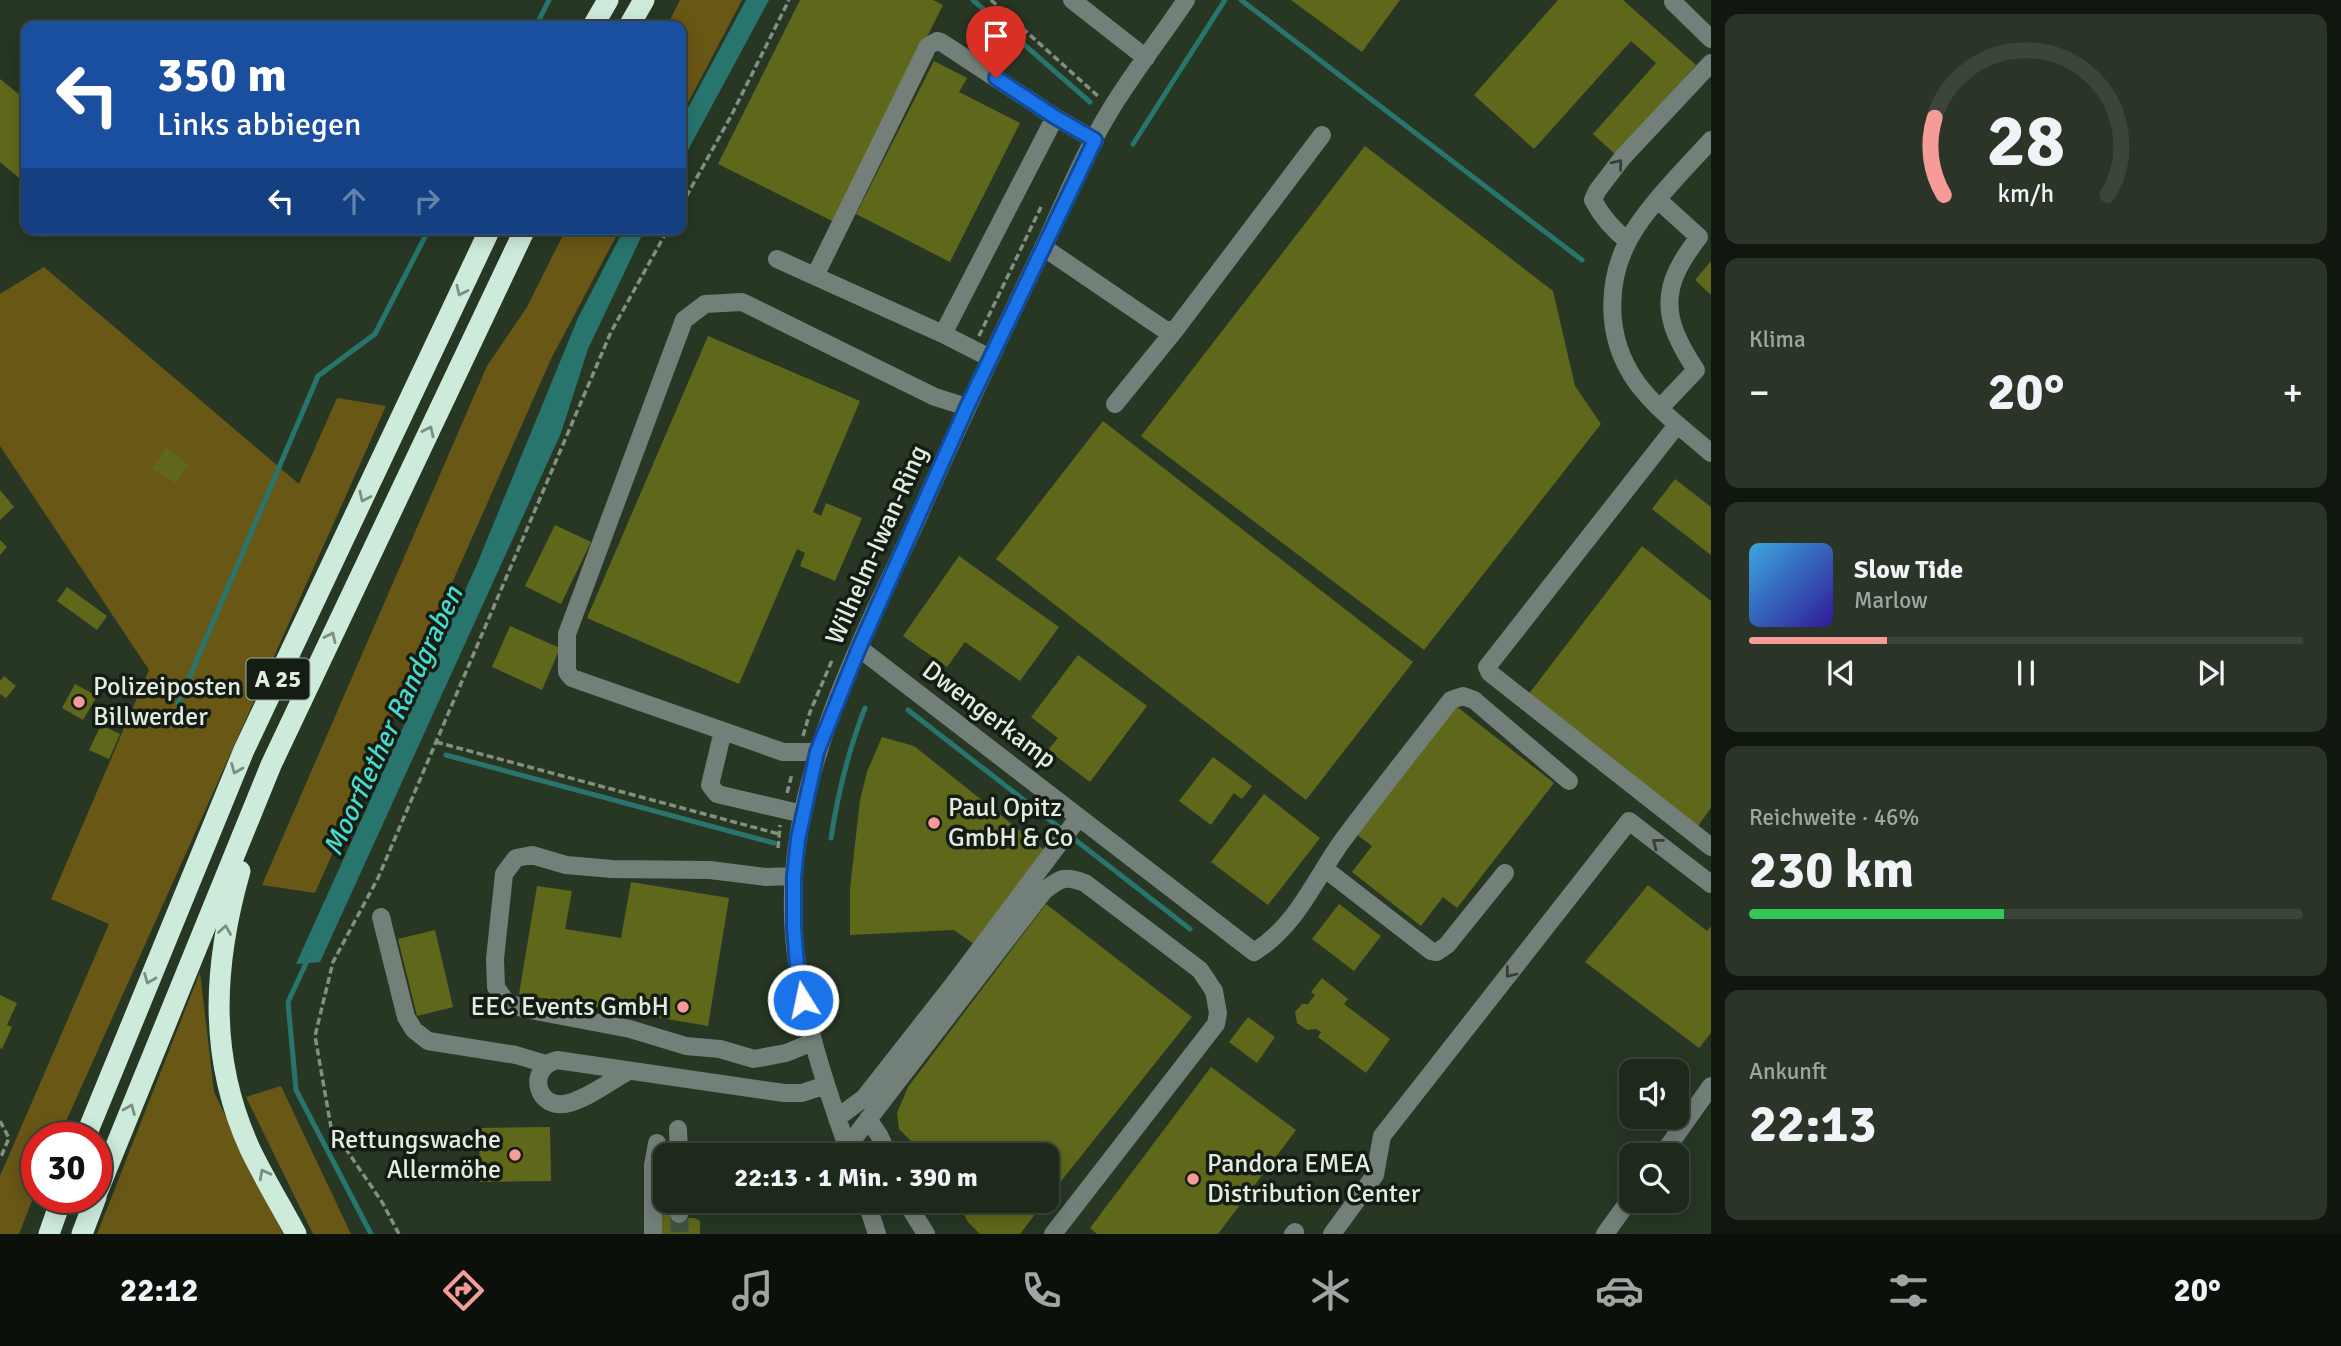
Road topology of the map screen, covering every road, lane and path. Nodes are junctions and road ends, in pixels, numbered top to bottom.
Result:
1 (608, 0) edge
2 (644, 0) edge
3 (789, 0) edge
4 (991, 0) edge
5 (1072, 0) edge
6 (1186, 0) edge
7 (1673, 2) edge
8 (596, 21) edge
9 (632, 21) edge
10 (1711, 39) edge
11 (1146, 58) junction
12 (1711, 63) edge
13 (1112, 108) junction
14 (1055, 117) junction
15 (1322, 135) dead end
16 (1095, 140) junction
17 (1711, 140) edge
18 (686, 197) edge
19 (1658, 200) junction
20 (487, 235) edge
21 (522, 235) edge
22 (665, 235) edge
23 (1628, 241) junction
24 (1043, 247) junction
25 (777, 259) dead end
26 (815, 276) junction
27 (1175, 330) junction
28 (943, 334) junction
29 (990, 358) junction
30 (1115, 404) dead end
31 (967, 407) junction
32 (1660, 408) junction
33 (1677, 425) junction
34 (1711, 453) edge
35 (859, 648) junction
36 (723, 731) junction
37 (436, 742) junction
38 (817, 752) junction
39 (271, 765) junction
40 (1569, 781) dead end
41 (803, 814) junction
42 (1070, 828) junction
43 (798, 839) junction
44 (1711, 847) edge
45 (1325, 869) junction
46 (1505, 873) dead end
47 (794, 876) junction
48 (1711, 884) edge
49 (381, 917) dead end
50 (813, 1042) junction
51 (546, 1064) junction
52 (626, 1072) junction
53 (826, 1085) junction
54 (1711, 1086) edge
55 (837, 1118) junction
56 (868, 1119) junction
57 (0, 1121) edge
58 (92, 1122) edge
59 (678, 1129) dead end
60 (679, 1143) edge
61 (846, 1143) edge
62 (854, 1143) edge
63 (883, 1143) edge
64 (1671, 1143) edge
65 (112, 1157) edge
66 (0, 1159) edge
67 (56, 1213) edge
68 (90, 1213) edge
69 (653, 1213) edge
70 (870, 1213) edge
71 (913, 1213) edge
72 (1620, 1213) edge
73 (48, 1234) edge
74 (82, 1234) edge
75 (296, 1234) edge
76 (399, 1234) edge
77 (653, 1234) edge
78 (877, 1234) edge
79 (926, 1234) edge
80 (1053, 1234) edge
81 (1332, 1234) edge
82 (1605, 1234) edge

1 - 8 highway
2 - 9 highway
3 - 18 path
4 - 13 path
5 - 11 street
6 - 11 street, Wilhelm-Iwan-Ring
7 - 10 street
11 - 13 street, Wilhelm-Iwan-Ring
23 -> 12 street
13 - 16 street, Wilhelm-Iwan-Ring
14 - 16 street
14 - 26 street
14 - 28 street
15 - 27 street
16 - 24 street, Wilhelm-Iwan-Ring
17 - 19 street
19 - 23 street
19 - 32 street
20 -> 58 highway, A 25
39 -> 21 highway, A 25
22 - 37 path
23 - 32 street
24 - 27 street
24 - 29 street, Wilhelm-Iwan-Ring
25 - 26 street
26 - 28 street
27 - 30 street
28 - 29 street
29 - 31 street, Wilhelm-Iwan-Ring
31 - 35 street, Wilhelm-Iwan-Ring
31 - 36 street
32 - 33 street
33 - 34 street
33 - 44 street
35 - 38 street, Wilhelm-Iwan-Ring
35 - 42 street, Dwengerkamp
36 - 38 street
36 - 41 street
37 - 43 path
37 - 76 path
38 - 41 street, Wilhelm-Iwan-Ring
65 -> 39 highway, A 25
75 -> 39 highway
40 - 45 street
41 - 43 street, Wilhelm-Iwan-Ring
42 - 45 street, Dwengerkamp
42 - 55 street
43 - 47 street, Wilhelm-Iwan-Ring
45 - 46 street
47 - 50 street, Wilhelm-Iwan-Ring
47 - 50 street
48 -> 81 street
49 - 51 street
50 - 53 street, Wilhelm-Iwan-Ring
51 - 52 street
51 - 52 street
52 - 53 street
53 - 55 street, Wilhelm-Iwan-Ring
54 - 64 street
55 - 61 street, Wilhelm-Iwan-Ring
56 - 62 street
56 - 63 street
56 - 80 street
57 - 66 path
59 - 60 street
67 - 73 highway
68 - 74 highway, A 25
69 - 77 street
70 - 78 street
71 - 79 street
72 - 82 street

